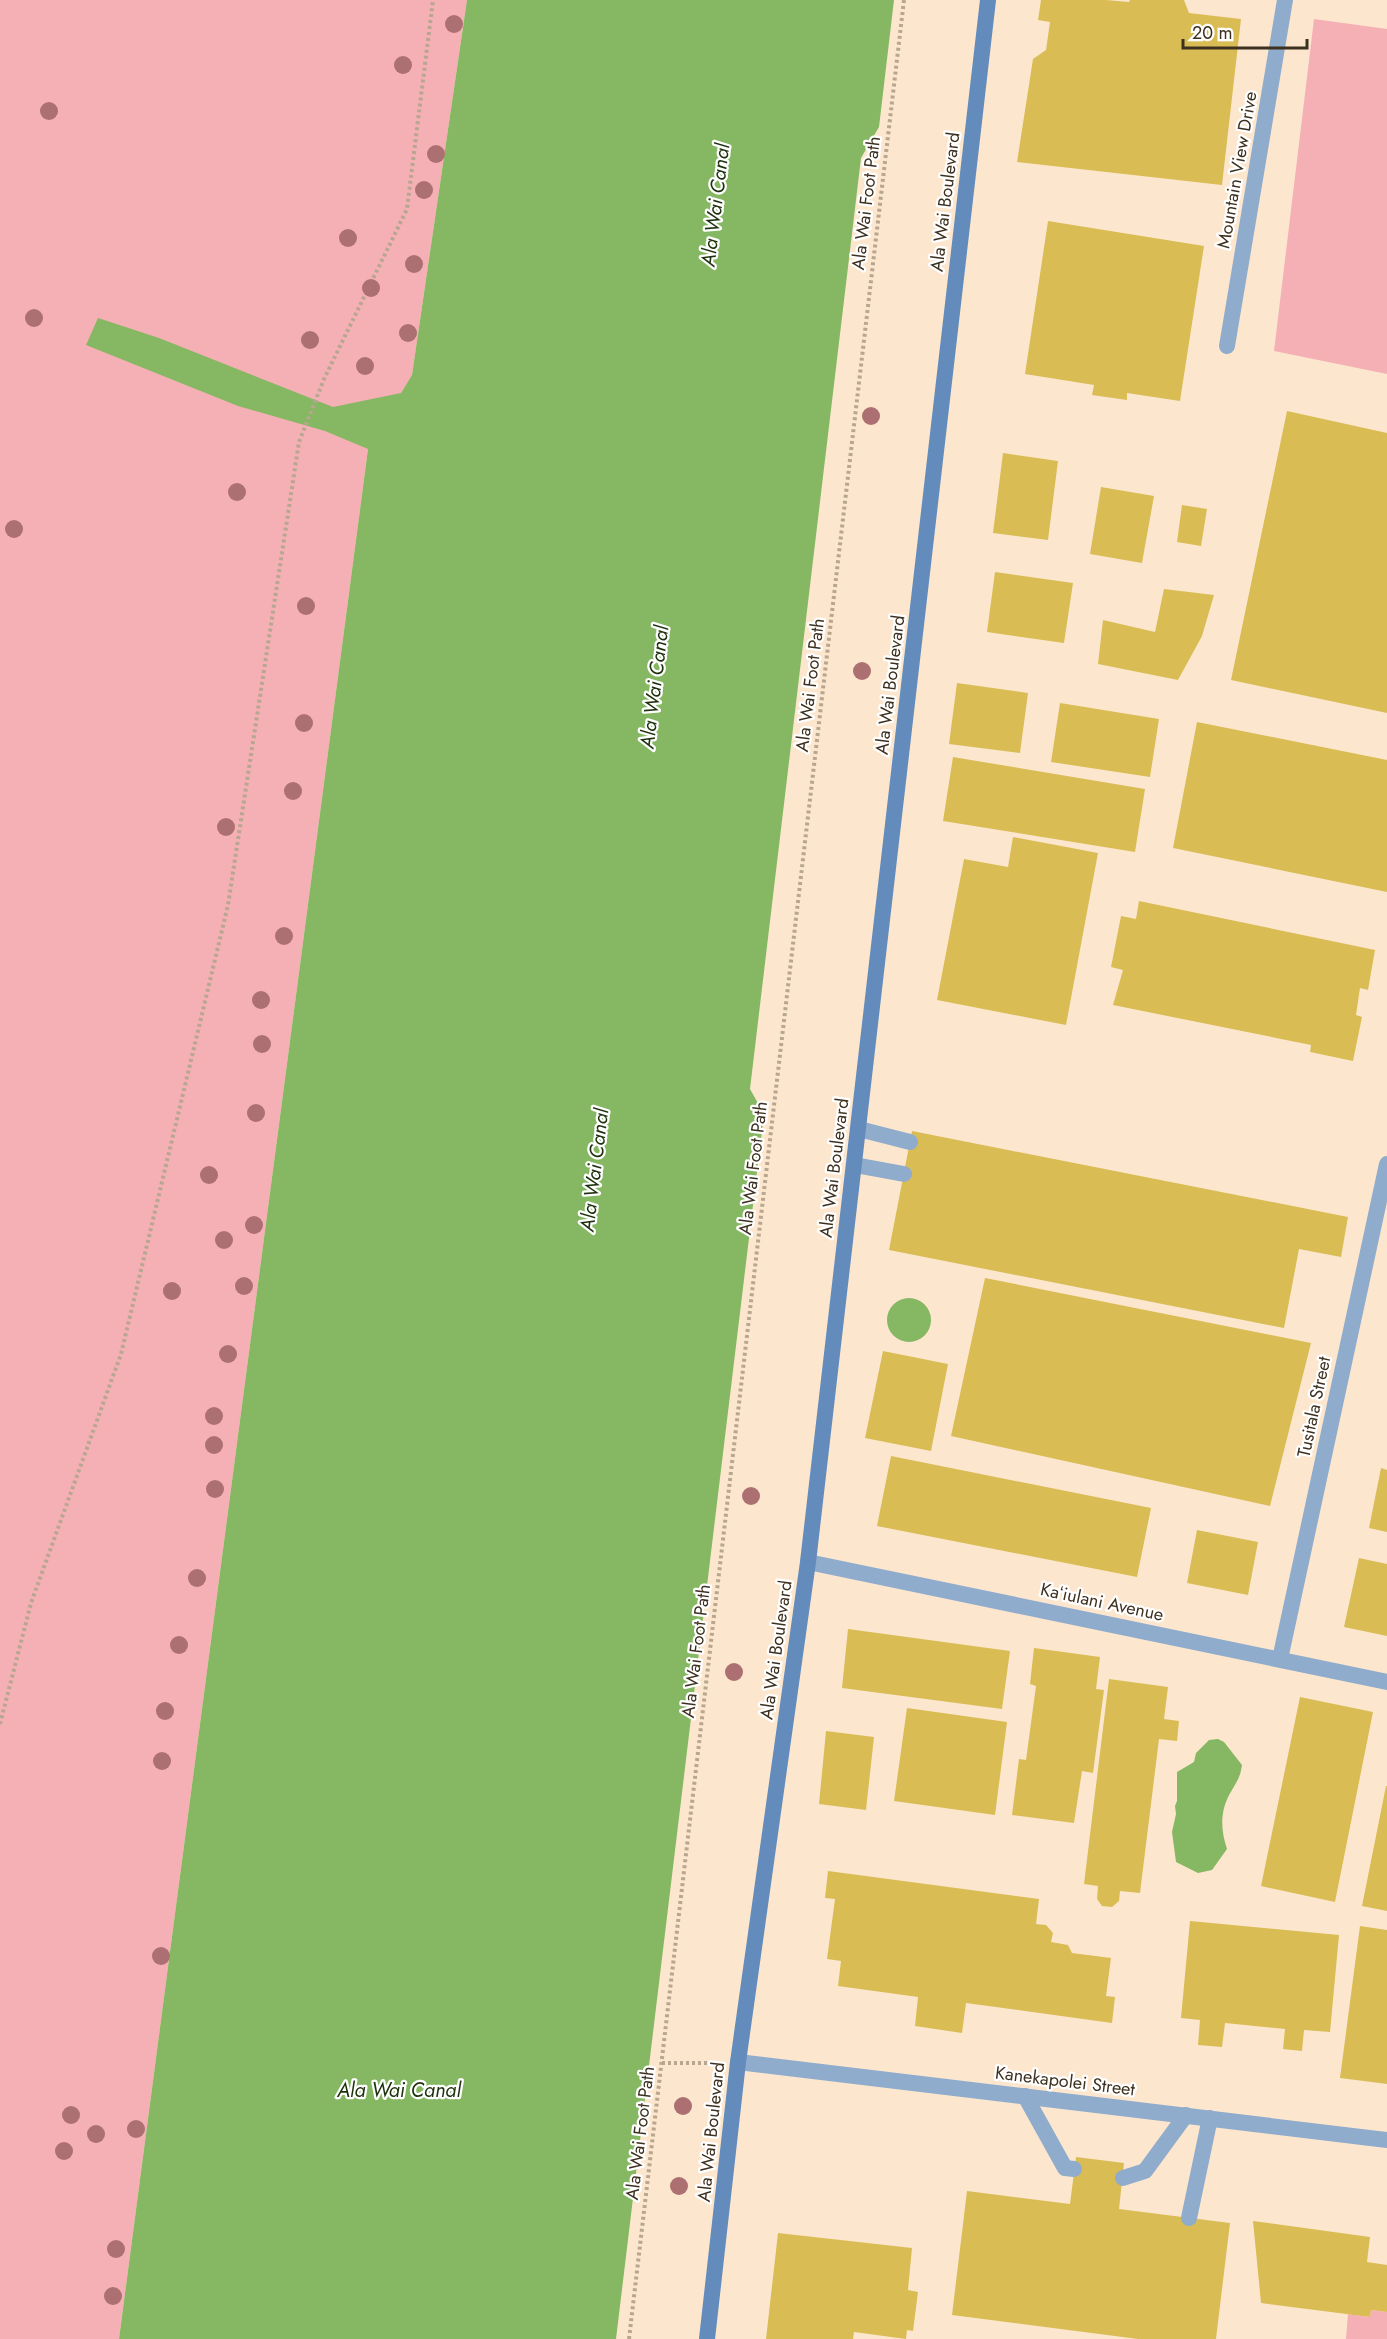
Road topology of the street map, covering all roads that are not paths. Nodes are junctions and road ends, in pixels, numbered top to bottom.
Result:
1 (988, 0) edge
2 (1285, 0) edge
3 (1227, 346) dead end
4 (859, 1129) junction
5 (910, 1142) dead end
6 (1387, 1164) edge
7 (855, 1165) junction
8 (904, 1174) dead end
9 (808, 1562) junction
10 (1280, 1659) junction
11 (1387, 1682) edge
12 (738, 2062) junction
13 (1025, 2096) junction
14 (1186, 2115) junction
15 (1210, 2118) junction
16 (1387, 2140) edge
17 (1074, 2169) dead end
18 (1123, 2178) dead end
19 (1189, 2218) dead end
20 (707, 2339) edge

1 - 4 main road, Ala Wai Boulevard
2 - 3 street, Mountain View Drive
4 - 5 street
4 - 7 main road, Ala Wai Boulevard
6 - 10 street, Tusitala Street
7 - 8 street
7 - 9 main road, Ala Wai Boulevard
9 - 10 street, Kaʻiulani Avenue
9 - 12 main road, Ala Wai Boulevard
10 - 11 street, Kaʻiulani Avenue
12 - 13 street, Kanekapolei Street
12 - 20 main road, Ala Wai Boulevard
13 - 14 street, Kanekapolei Street
13 - 17 street
14 - 15 street, Kanekapolei Street
14 - 18 street
15 - 16 street, Kanekapolei Street
15 - 19 street

